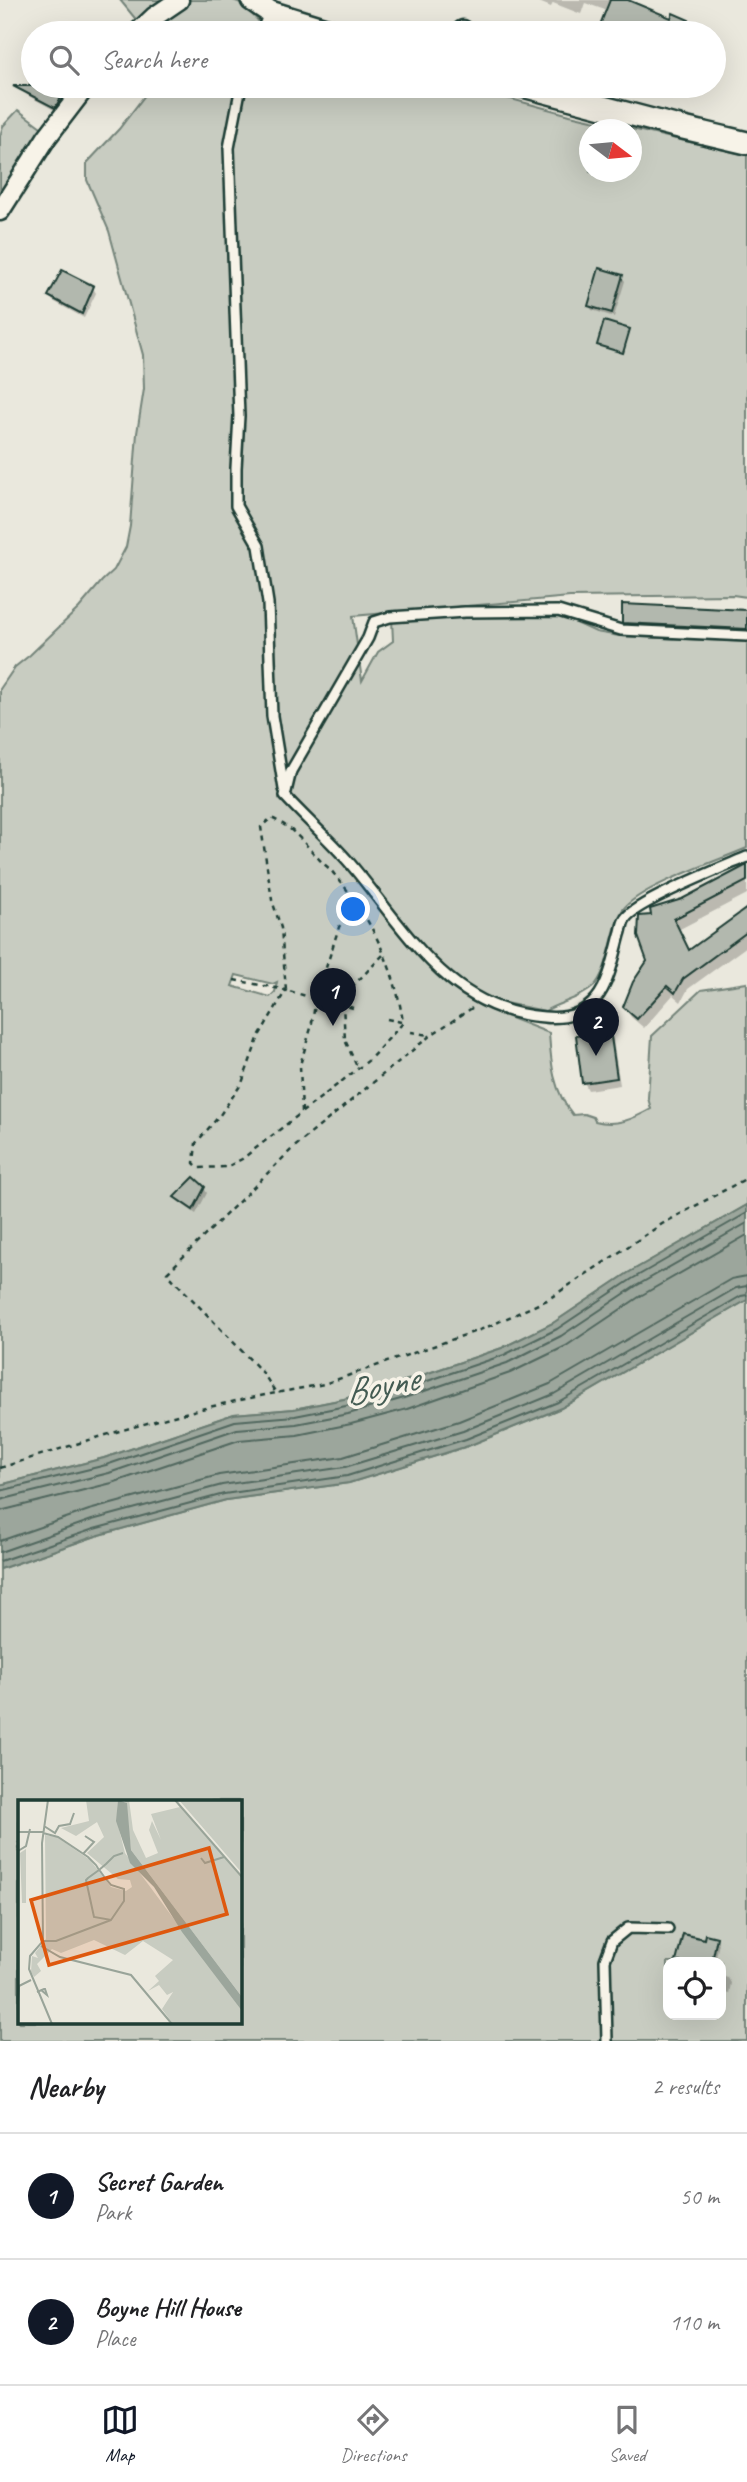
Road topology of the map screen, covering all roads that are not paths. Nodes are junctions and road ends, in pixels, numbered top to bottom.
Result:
1 (178, 0) edge
2 (261, 6) edge
3 (150, 21) edge
4 (304, 21) edge
5 (77, 98) edge
6 (239, 98) edge
7 (569, 98) edge
8 (747, 143) edge
9 (0, 211) edge
10 (747, 636) edge
11 (285, 796) junction
12 (747, 857) edge
13 (668, 1929) dead end
14 (607, 2041) edge

1 - 3 street
2 - 4 street
5 - 9 street
6 - 11 lane
7 - 8 street
10 - 11 lane
11 - 12 lane
13 - 14 lane

